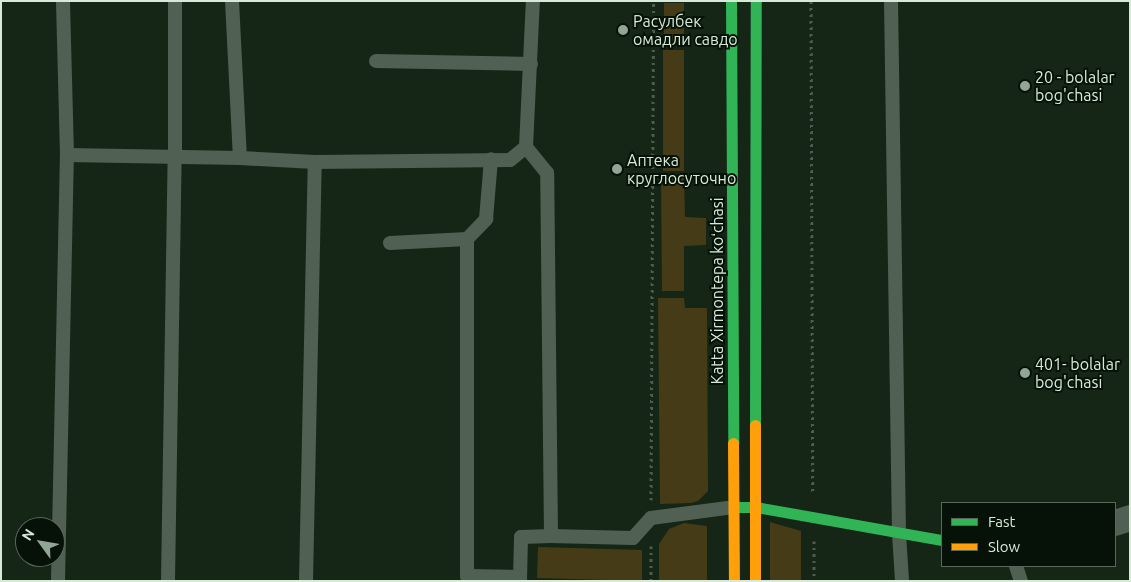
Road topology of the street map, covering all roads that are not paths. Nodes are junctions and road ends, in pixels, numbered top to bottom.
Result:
1 (63, 1) edge
2 (175, 1) edge
3 (232, 1) edge
4 (533, 1) edge
5 (732, 1) edge
6 (756, 1) edge
7 (891, 1) edge
8 (376, 61) dead end
9 (532, 64) junction
10 (526, 146) junction
11 (67, 155) junction
12 (175, 157) junction
13 (240, 158) junction
14 (491, 159) junction
15 (315, 162) junction
16 (467, 239) junction
17 (390, 243) dead end
18 (735, 507) junction
19 (756, 507) junction
20 (1130, 518) edge
21 (1116, 523) edge
22 (899, 534) junction
23 (551, 536) junction
24 (941, 540) edge
25 (1016, 567) edge
26 (520, 579) edge
27 (58, 581) edge
28 (168, 581) edge
29 (306, 581) edge
30 (734, 581) edge
31 (755, 581) edge
32 (902, 581) edge
33 (1021, 581) edge

1 - 11 lane
2 - 12 lane
3 - 13 lane
4 - 9 lane
5 - 18 main road, Katta Xirmontepa koʻchasi
6 - 19 main road
7 - 22 lane
8 - 9 lane
9 - 10 lane
10 - 14 lane
10 - 23 lane
11 - 12 lane
11 - 27 lane
12 - 13 lane
12 - 28 lane
13 - 15 lane
14 - 15 lane
14 - 16 lane
15 - 29 lane
16 - 17 lane
16 - 26 lane
18 - 19 main road
18 - 23 lane
18 - 30 main road, Katta Xirmontepa koʻchasi
19 - 22 main road
19 - 31 main road
20 - 21 street
22 - 24 main road
22 - 32 lane
23 - 26 lane
25 - 33 lane

